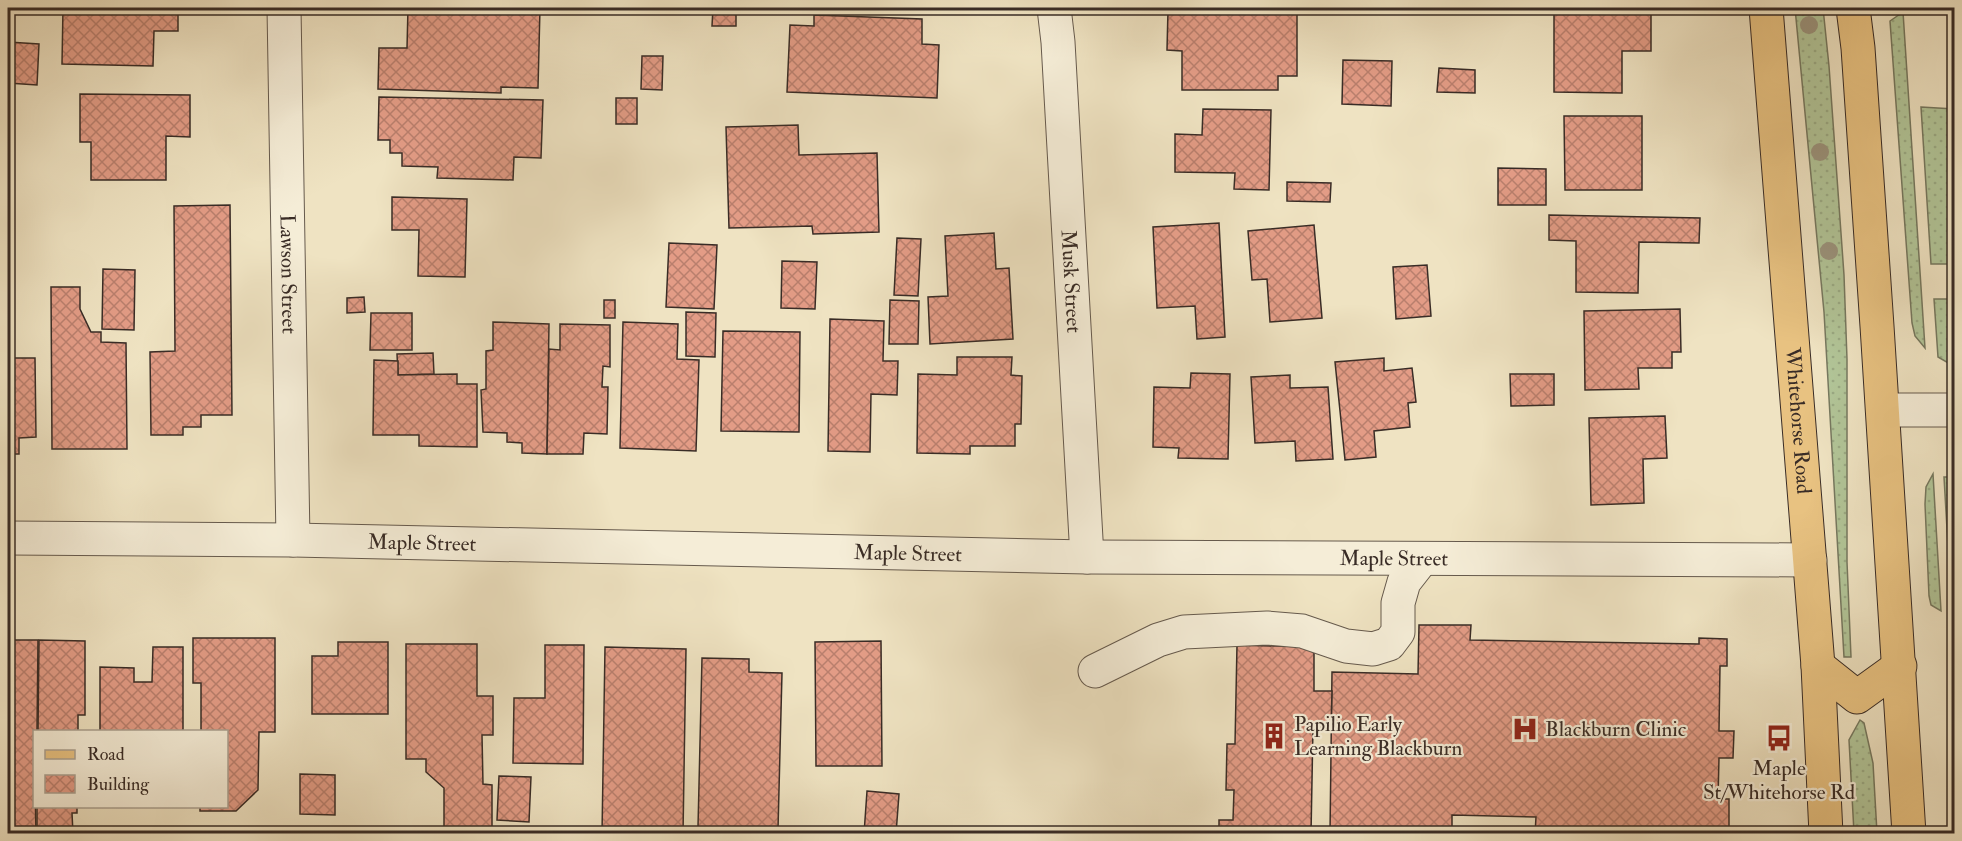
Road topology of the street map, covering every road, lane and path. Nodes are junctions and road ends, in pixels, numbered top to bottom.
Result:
1 (284, 8) edge
2 (1054, 8) edge
3 (1766, 8) edge
4 (1853, 8) edge
5 (1884, 410) junction
6 (1954, 410) edge
7 (8, 538) edge
8 (293, 540) junction
9 (1087, 557) junction
10 (1422, 559) junction
11 (1810, 560) junction
12 (1818, 666) junction
13 (1900, 666) junction
14 (1095, 671) dead end
15 (1826, 834) edge
16 (1909, 834) edge

1 - 8 street, Lawson Street
2 - 9 street, Musk Street
3 - 11 main road, Whitehorse Road
4 - 5 main road
5 - 6 street
5 - 13 main road
7 - 8 street, Maple Street
8 - 9 street, Maple Street
9 - 10 street, Maple Street
10 - 11 street, Maple Street
10 - 14 street
11 - 12 main road, Whitehorse Road
12 - 13 main road
12 - 15 main road, Whitehorse Road
13 - 16 main road

